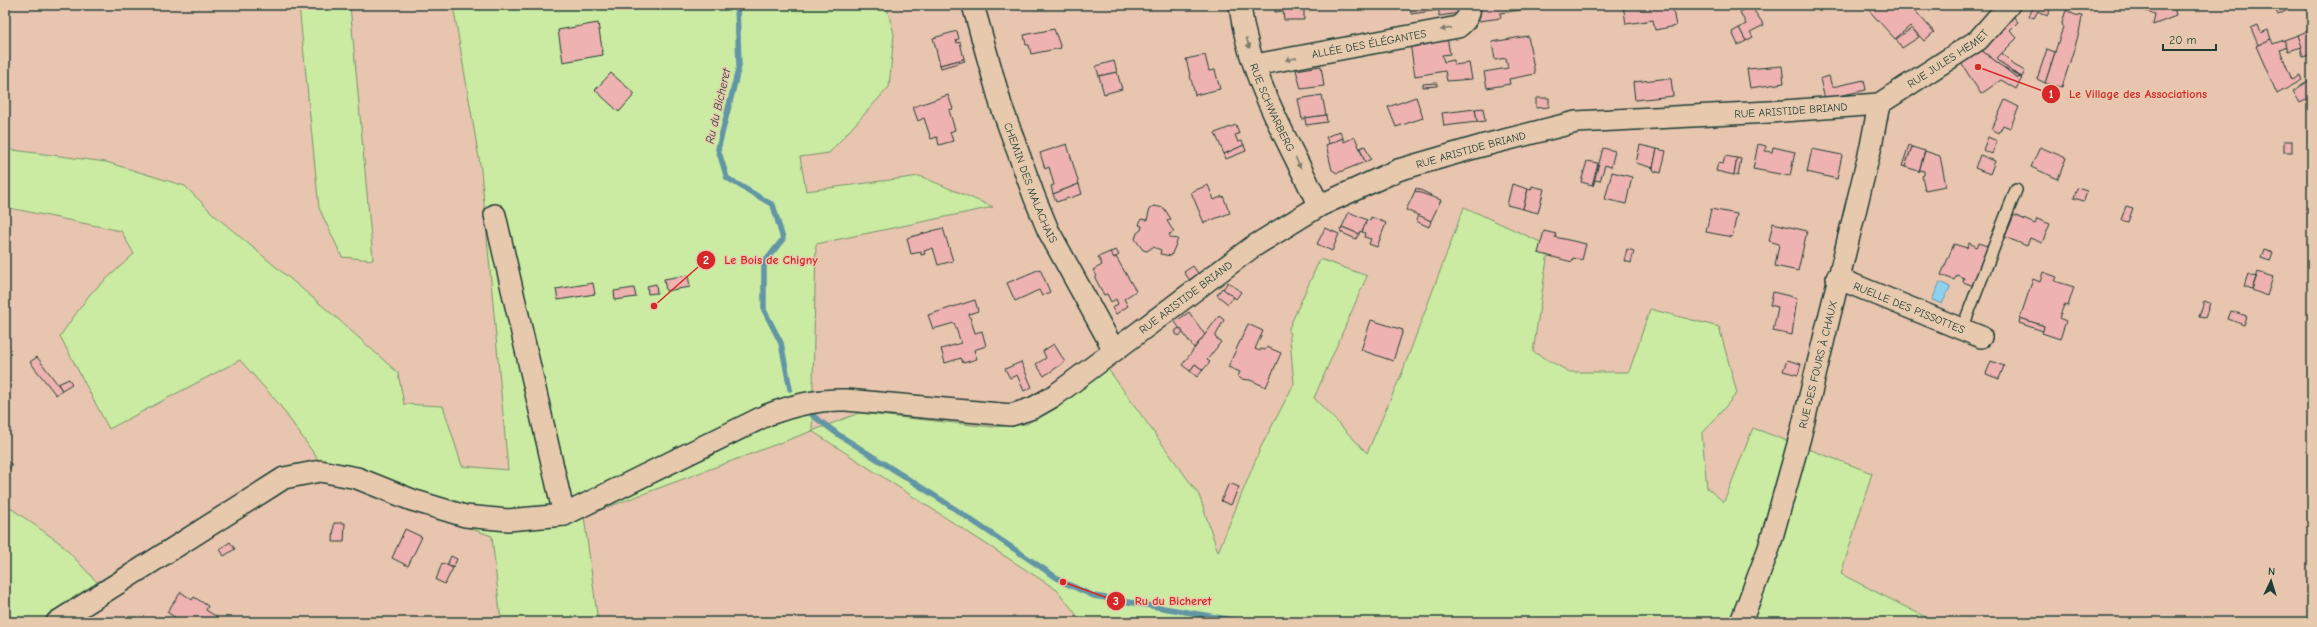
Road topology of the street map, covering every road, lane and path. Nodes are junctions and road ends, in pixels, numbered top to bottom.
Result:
1 (973, 5) edge
2 (1240, 5) edge
3 (1469, 5) edge
4 (2009, 5) edge
5 (1255, 65) junction
6 (1880, 104) junction
7 (2016, 190) dead end
8 (1319, 206) junction
9 (495, 215) dead end
10 (1837, 278) junction
11 (1962, 329) junction
12 (1981, 337) dead end
13 (1114, 350) junction
14 (564, 515) junction
15 (57, 622) edge
16 (1741, 622) edge

1 - 13 street, CHEMIN DES MALACHAIS
2 -> 5 street, RUE SCHWARBERG
3 -> 5 street, ALLÉE DES ÉLÉGANTES
4 - 6 street, RUE JULES HEMET
5 -> 8 street, RUE SCHWARBERG
6 - 8 street, RUE ARISTIDE BRIAND
6 - 10 street, RUE DES FOURS À CHAUX
7 - 11 lane
8 - 13 street, RUE ARISTIDE BRIAND
9 - 14 street
10 - 11 street, RUELLE DES PISSOTTES
10 - 16 street, RUE DES FOURS À CHAUX
11 - 12 street, RUELLE DES PISSOTTES
13 - 14 street, RUE ARISTIDE BRIAND
14 - 15 street

